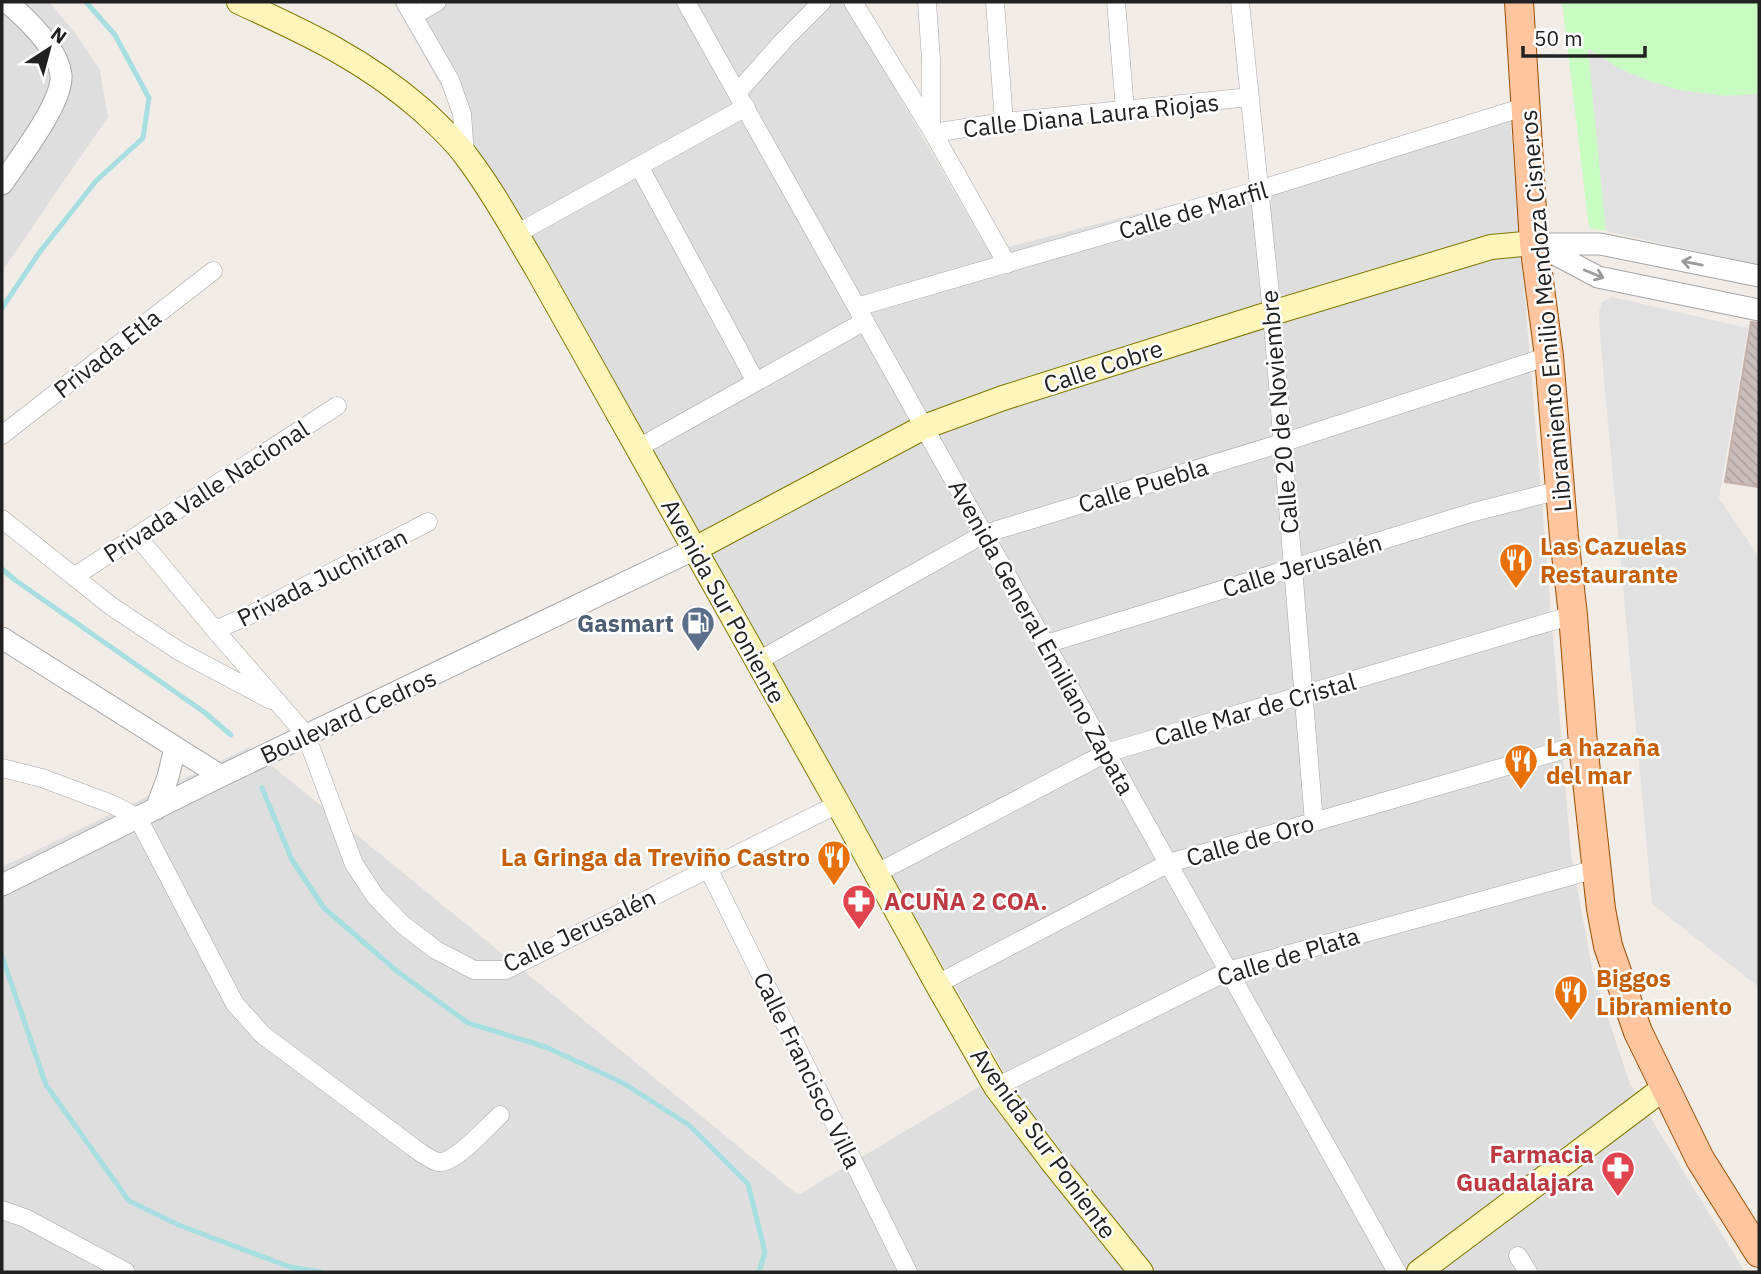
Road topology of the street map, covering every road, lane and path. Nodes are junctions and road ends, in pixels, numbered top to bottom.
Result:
1 (7, 2) edge
2 (239, 2) edge
3 (437, 2) edge
4 (686, 2) edge
5 (822, 2) edge
6 (853, 2) edge
7 (928, 2) edge
8 (995, 2) edge
9 (1116, 2) edge
10 (1240, 2) edge
11 (1519, 2) edge
12 (409, 9) edge
13 (1250, 97) junction
14 (741, 100) junction
15 (1527, 106) junction
16 (1125, 110) junction
17 (1004, 122) junction
18 (932, 131) junction
19 (465, 154) junction
20 (639, 166) junction
21 (2, 184) edge
22 (1259, 190) junction
23 (516, 234) junction
24 (1534, 243) junction
25 (1007, 264) junction
26 (213, 271) dead end
27 (1737, 272) junction
28 (1759, 276) edge
29 (1732, 304) junction
30 (1759, 310) edge
31 (1272, 313) junction
32 (861, 314) junction
33 (1549, 356) junction
34 (756, 382) junction
35 (337, 406) dead end
36 (924, 427) junction
37 (2, 435) edge
38 (1282, 443) junction
39 (638, 448) junction
40 (1560, 490) junction
41 (2, 519) edge
42 (428, 522) dead end
43 (984, 534) junction
44 (137, 536) junction
45 (695, 548) junction
46 (1292, 568) junction
47 (75, 576) junction
48 (1573, 615) junction
49 (215, 630) junction
50 (2, 638) edge
51 (1046, 645) junction
52 (758, 661) junction
53 (1302, 695) junction
54 (280, 705) junction
55 (306, 735) junction
56 (1583, 744) junction
57 (175, 748) junction
58 (1106, 753) junction
59 (2, 768) edge
60 (221, 776) junction
61 (838, 804) junction
62 (147, 814) junction
63 (1314, 822) junction
64 (1169, 863) junction
65 (708, 868) junction
66 (1596, 869) junction
67 (875, 874) junction
68 (2, 885) edge
69 (1228, 971) junction
70 (937, 985) junction
71 (996, 1087) junction
72 (1664, 1088) junction
73 (500, 1115) dead end
74 (2, 1210) edge
75 (1759, 1253) edge
76 (1518, 1256) dead end
77 (125, 1272) edge
78 (908, 1272) edge
79 (1141, 1272) edge
80 (1397, 1272) edge
81 (1419, 1272) edge
82 (1528, 1272) edge

1 - 21 street
2 - 19 main road, Avenida Sur Poniente
3 - 12 street
4 - 14 street, Avenida General Emiliano Zapata
5 - 14 street
6 - 18 street
7 - 18 street
8 - 17 street
9 - 16 street
10 - 13 street, Calle 20 de Noviembre
11 - 15 main road, Libramiento Emilio Mendoza Cisneros
12 - 19 street
13 - 16 street, Calle Diana Laura Riojas
13 - 22 street, Calle 20 de Noviembre
14 - 20 street
14 - 32 street, Avenida General Emiliano Zapata
15 - 22 street, Calle de Marfil
15 - 24 main road, Libramiento Emilio Mendoza Cisneros
16 - 17 street, Calle Diana Laura Riojas
17 - 18 street, Calle Diana Laura Riojas
18 - 25 street
19 - 23 main road, Avenida Sur Poniente
20 - 23 street
20 - 34 street
22 - 25 street, Calle de Marfil
22 - 31 street, Calle 20 de Noviembre
23 - 39 main road, Avenida Sur Poniente
27 -> 24 street
24 -> 29 street
24 - 31 main road, Calle Cobre
24 - 33 main road, Libramiento Emilio Mendoza Cisneros
25 - 32 street, Calle de Marfil
26 - 37 street, Privada Etla
27 - 28 street
27 - 29 street
29 - 30 street
31 - 36 main road, Calle Cobre
31 - 38 street, Calle 20 de Noviembre
32 - 34 street, Calle de Marfil
32 - 36 street, Avenida General Emiliano Zapata
33 - 38 street, Calle Puebla
33 - 40 main road, Libramiento Emilio Mendoza Cisneros
34 - 39 street, Calle de Marfil
35 - 44 street, Privada Valle Nacional
36 - 43 street, Avenida General Emiliano Zapata
36 - 45 main road, Calle Cobre
38 - 43 street, Calle Puebla
38 - 46 street, Calle 20 de Noviembre
39 - 45 main road, Avenida Sur Poniente
40 - 46 street, Calle Jerusalén
40 - 48 main road, Libramiento Emilio Mendoza Cisneros
41 - 47 street
42 - 49 street, Privada Juchitran
43 - 51 street, Avenida General Emiliano Zapata
43 - 52 street, Calle Puebla
44 - 47 street, Privada Valle Nacional
44 - 49 street
45 - 52 main road, Avenida Sur Poniente
45 - 55 street, Boulevard Cedros
46 - 51 street, Calle Jerusalén
46 - 53 street, Calle 20 de Noviembre
47 - 54 street
48 - 53 street, Calle Mar de Cristal
48 - 56 main road, Libramiento Emilio Mendoza Cisneros
49 - 54 street
50 - 57 street
51 - 58 street, Avenida General Emiliano Zapata
52 - 61 main road, Avenida Sur Poniente
53 - 58 street, Calle Mar de Cristal
53 - 63 street, Calle 20 de Noviembre
54 - 55 street
55 - 60 street, Boulevard Cedros
55 - 65 street, Calle Jerusalén
56 - 63 street, Calle de Oro
56 - 66 main road, Libramiento Emilio Mendoza Cisneros
57 - 60 street
57 - 62 street
58 - 64 street, Avenida General Emiliano Zapata
58 - 67 street, Calle Mar de Cristal
59 - 62 street
60 - 62 street, Boulevard Cedros
61 - 65 street, Calle Jerusalén
61 - 67 main road, Avenida Sur Poniente
62 - 68 street, Boulevard Cedros
62 - 73 street
63 - 64 street, Calle de Oro
64 - 69 street, Avenida General Emiliano Zapata
64 - 70 street, Calle de Oro
65 - 78 street, Calle Francisco Villa
66 - 69 street, Calle de Plata
66 - 72 main road, Libramiento Emilio Mendoza Cisneros
67 - 70 main road, Avenida Sur Poniente
69 - 71 street, Calle de Plata
69 - 80 street, Avenida General Emiliano Zapata
70 - 71 main road, Avenida Sur Poniente
71 - 79 main road, Avenida Sur Poniente
72 - 75 main road, Libramiento Emilio Mendoza Cisneros
72 - 81 main road
74 - 77 street
76 - 82 street

